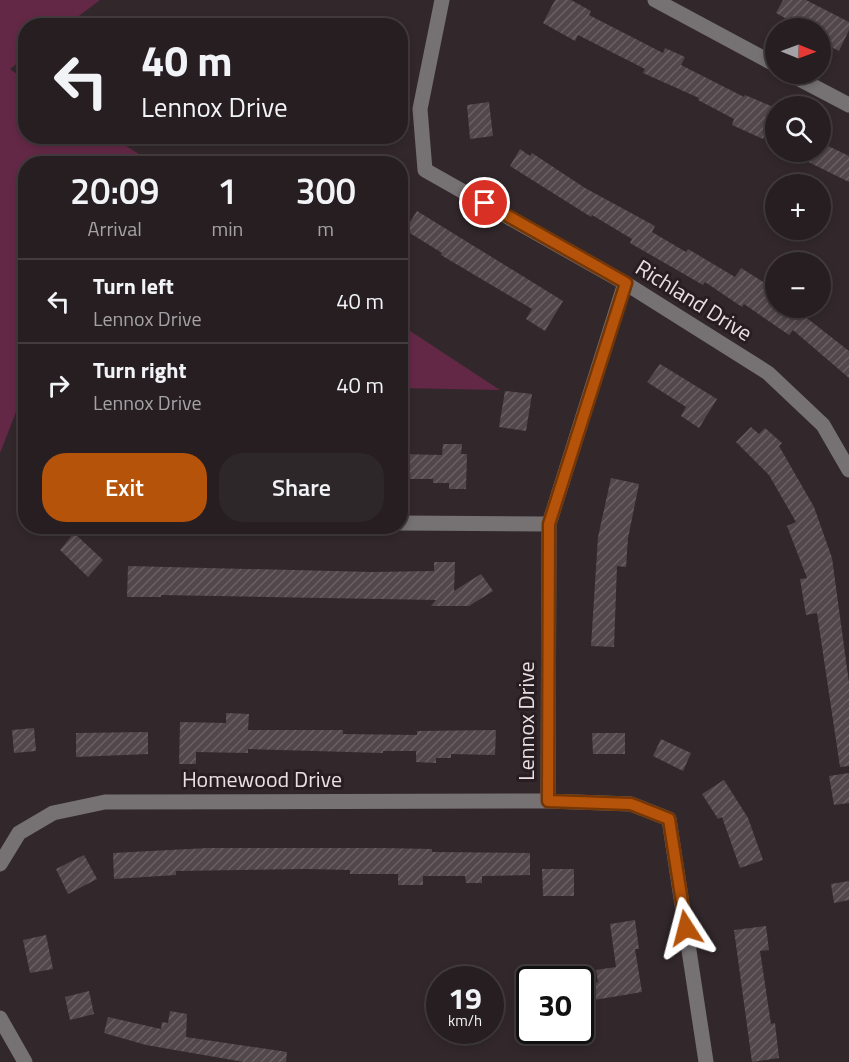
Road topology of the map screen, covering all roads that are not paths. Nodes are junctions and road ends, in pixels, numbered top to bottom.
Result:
1 (442, 0) edge
2 (656, 0) edge
3 (765, 59) edge
4 (809, 84) edge
5 (849, 105) edge
6 (626, 283) junction
7 (849, 470) edge
8 (408, 523) edge
9 (549, 524) junction
10 (548, 801) junction
11 (0, 864) edge
12 (0, 1018) edge
13 (25, 1062) edge
14 (706, 1062) edge

1 - 6 street, Richland Drive
2 - 3 street
4 - 5 street
6 - 7 street, Richland Drive
6 - 9 street, Lennox Drive
8 - 9 street
9 - 10 street, Lennox Drive
10 - 11 street, Homewood Drive
10 - 14 street, Lennox Drive
12 - 13 street

